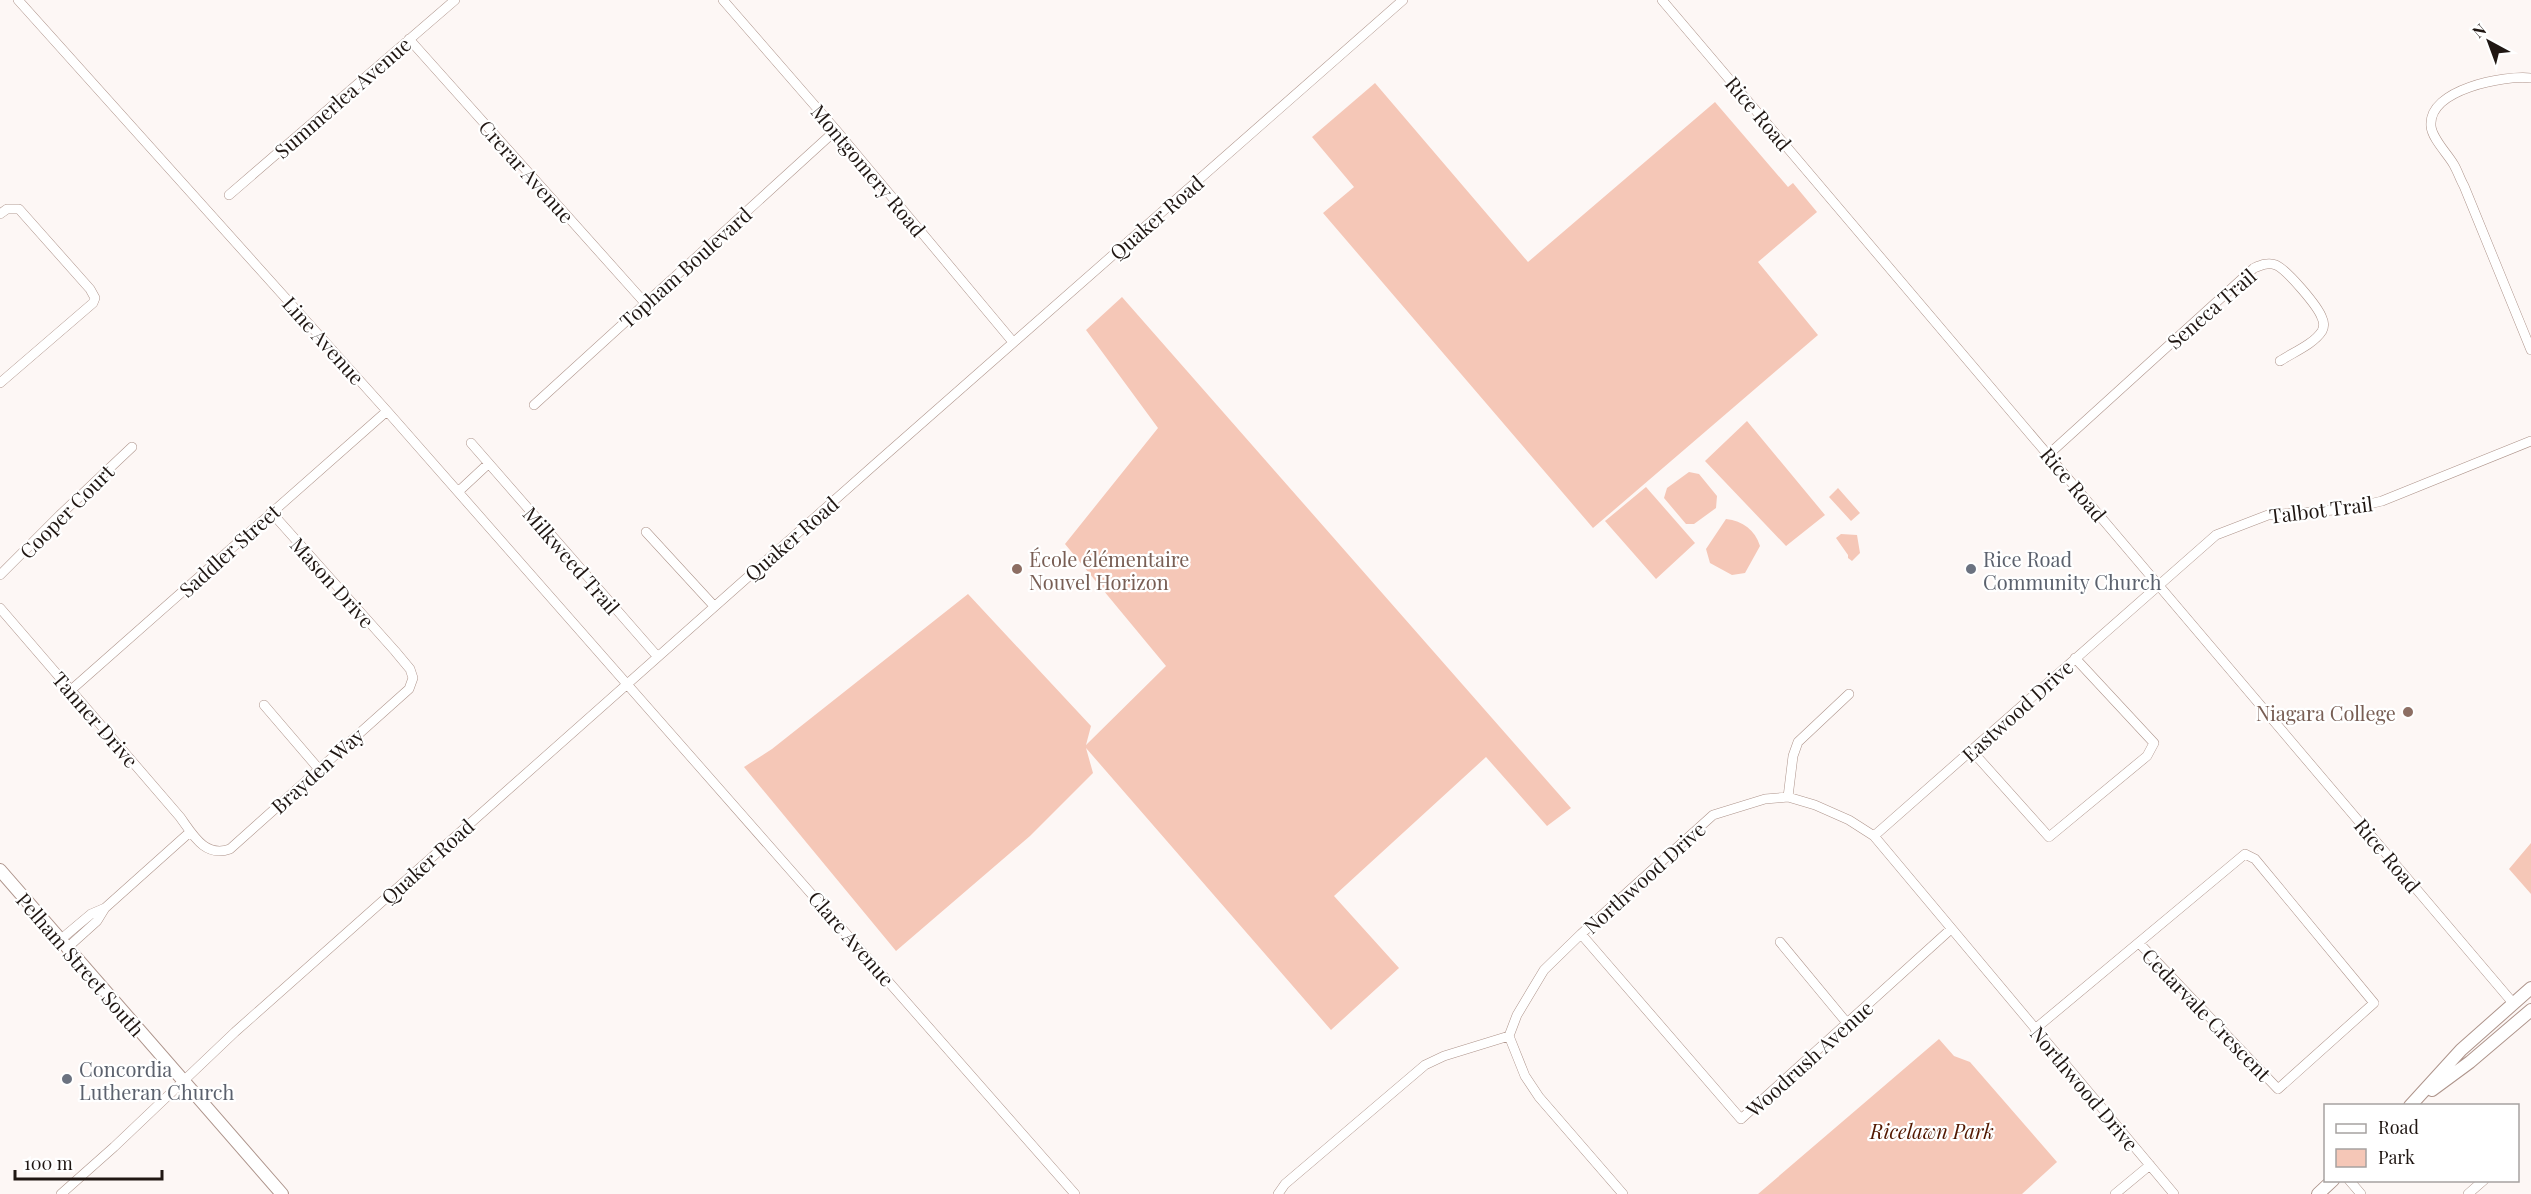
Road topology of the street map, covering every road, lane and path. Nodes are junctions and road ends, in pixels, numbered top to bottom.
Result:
1 (18, 0) edge
2 (455, 0) edge
3 (723, 0) edge
4 (1403, 0) edge
5 (1662, 0) edge
6 (409, 39) junction
7 (2531, 78) edge
8 (836, 130) junction
9 (229, 195) dead end
10 (0, 214) edge
11 (645, 303) junction
12 (1013, 342) junction
13 (2531, 350) edge
14 (2280, 361) dead end
15 (0, 383) edge
16 (534, 405) dead end
17 (387, 411) junction
18 (2531, 441) edge
19 (471, 443) dead end
20 (132, 447) dead end
21 (2049, 454) junction
22 (488, 464) junction
23 (459, 491) junction
24 (271, 512) junction
25 (646, 532) dead end
26 (0, 575) edge
27 (2159, 585) junction
28 (714, 606) junction
29 (0, 608) edge
30 (395, 651) joint
31 (657, 656) junction
32 (2075, 658) junction
33 (628, 683) junction
34 (71, 690) junction
35 (1850, 694) dead end
36 (264, 705) dead end
37 (1972, 751) junction
38 (318, 768) junction
39 (1788, 797) junction
40 (190, 832) junction
41 (1874, 836) junction
42 (0, 870) edge
43 (1951, 929) junction
44 (1581, 934) junction
45 (1780, 942) dead end
46 (2139, 943) junction
47 (64, 944) junction
48 (2531, 988) edge
49 (2513, 1004) junction
50 (2529, 1016) edge
51 (1847, 1023) junction
52 (2035, 1029) junction
53 (1509, 1036) junction
54 (184, 1082) junction
55 (2412, 1104) edge
56 (2413, 1104) edge
57 (2150, 1165) junction
58 (2331, 1182) edge
59 (2351, 1182) edge
60 (2482, 1182) edge
61 (61, 1194) edge
62 (282, 1194) edge
63 (1075, 1194) edge
64 (1278, 1194) edge
65 (1623, 1194) edge
66 (2115, 1194) edge
67 (2174, 1194) edge
68 (2318, 1194) edge
69 (2361, 1194) edge
70 (2468, 1194) edge

1 - 17 street, Line Avenue
2 - 6 street, Summerlea Avenue
3 - 8 street, Montgomery Road
4 - 12 street, Quaker Road
5 - 21 street, Rice Road
6 - 9 street, Summerlea Avenue
6 - 11 street, Crerar Avenue
7 - 13 street
8 - 11 street, Topham Boulevard
8 - 12 street, Montgomery Road
10 - 15 street
11 - 16 street, Topham Boulevard
12 - 28 street, Quaker Road
14 - 21 street, Seneca Trail
17 - 23 street, Line Avenue
17 - 24 street, Saddler Street
18 - 27 street, Talbot Trail
19 - 22 street, Milkweed Trail
20 - 26 street, Cooper Court
21 - 27 street, Rice Road
22 - 23 street
22 - 31 street, Milkweed Trail
23 - 33 street, Line Avenue
24 - 30 street, Mason Drive
24 - 34 street, Saddler Street
25 - 28 street
27 - 32 street, Eastwood Drive
27 - 49 street, Rice Road
28 - 31 street, Quaker Road
29 - 34 street, Tanner Drive
30 - 38 street, Brayden Way
31 - 33 street, Quaker Road
32 - 37 street, Eastwood Drive
32 - 37 street
33 - 54 street, Quaker Road
33 - 63 street, Clare Avenue
34 - 40 street, Tanner Drive
35 - 39 street
36 - 38 street
37 - 41 street, Eastwood Drive
38 - 40 street, Brayden Way
39 - 41 street, Northwood Drive
39 - 44 street, Northwood Drive
40 - 47 street
41 - 43 street, Northwood Drive
42 - 47 main road, Pelham Street South
43 - 51 street, Woodrush Avenue
43 - 52 street, Northwood Drive
44 - 51 street, Woodrush Avenue
44 - 53 street, Northwood Drive
45 - 51 street
46 - 46 street, Cedarvale Crescent
46 - 52 street, Cedarvale Crescent
47 - 54 main road, Pelham Street South
48 - 49 main road
49 - 50 main road, Rice Road
49 - 55 main road
50 - 56 main road
52 - 57 street, Northwood Drive
53 - 64 street
53 - 65 street
54 - 61 street, Quaker Road
54 - 62 main road, Pelham Street South
57 - 66 street
57 - 67 street, Northwood Drive
58 - 68 main road
59 - 69 street
60 - 70 street

